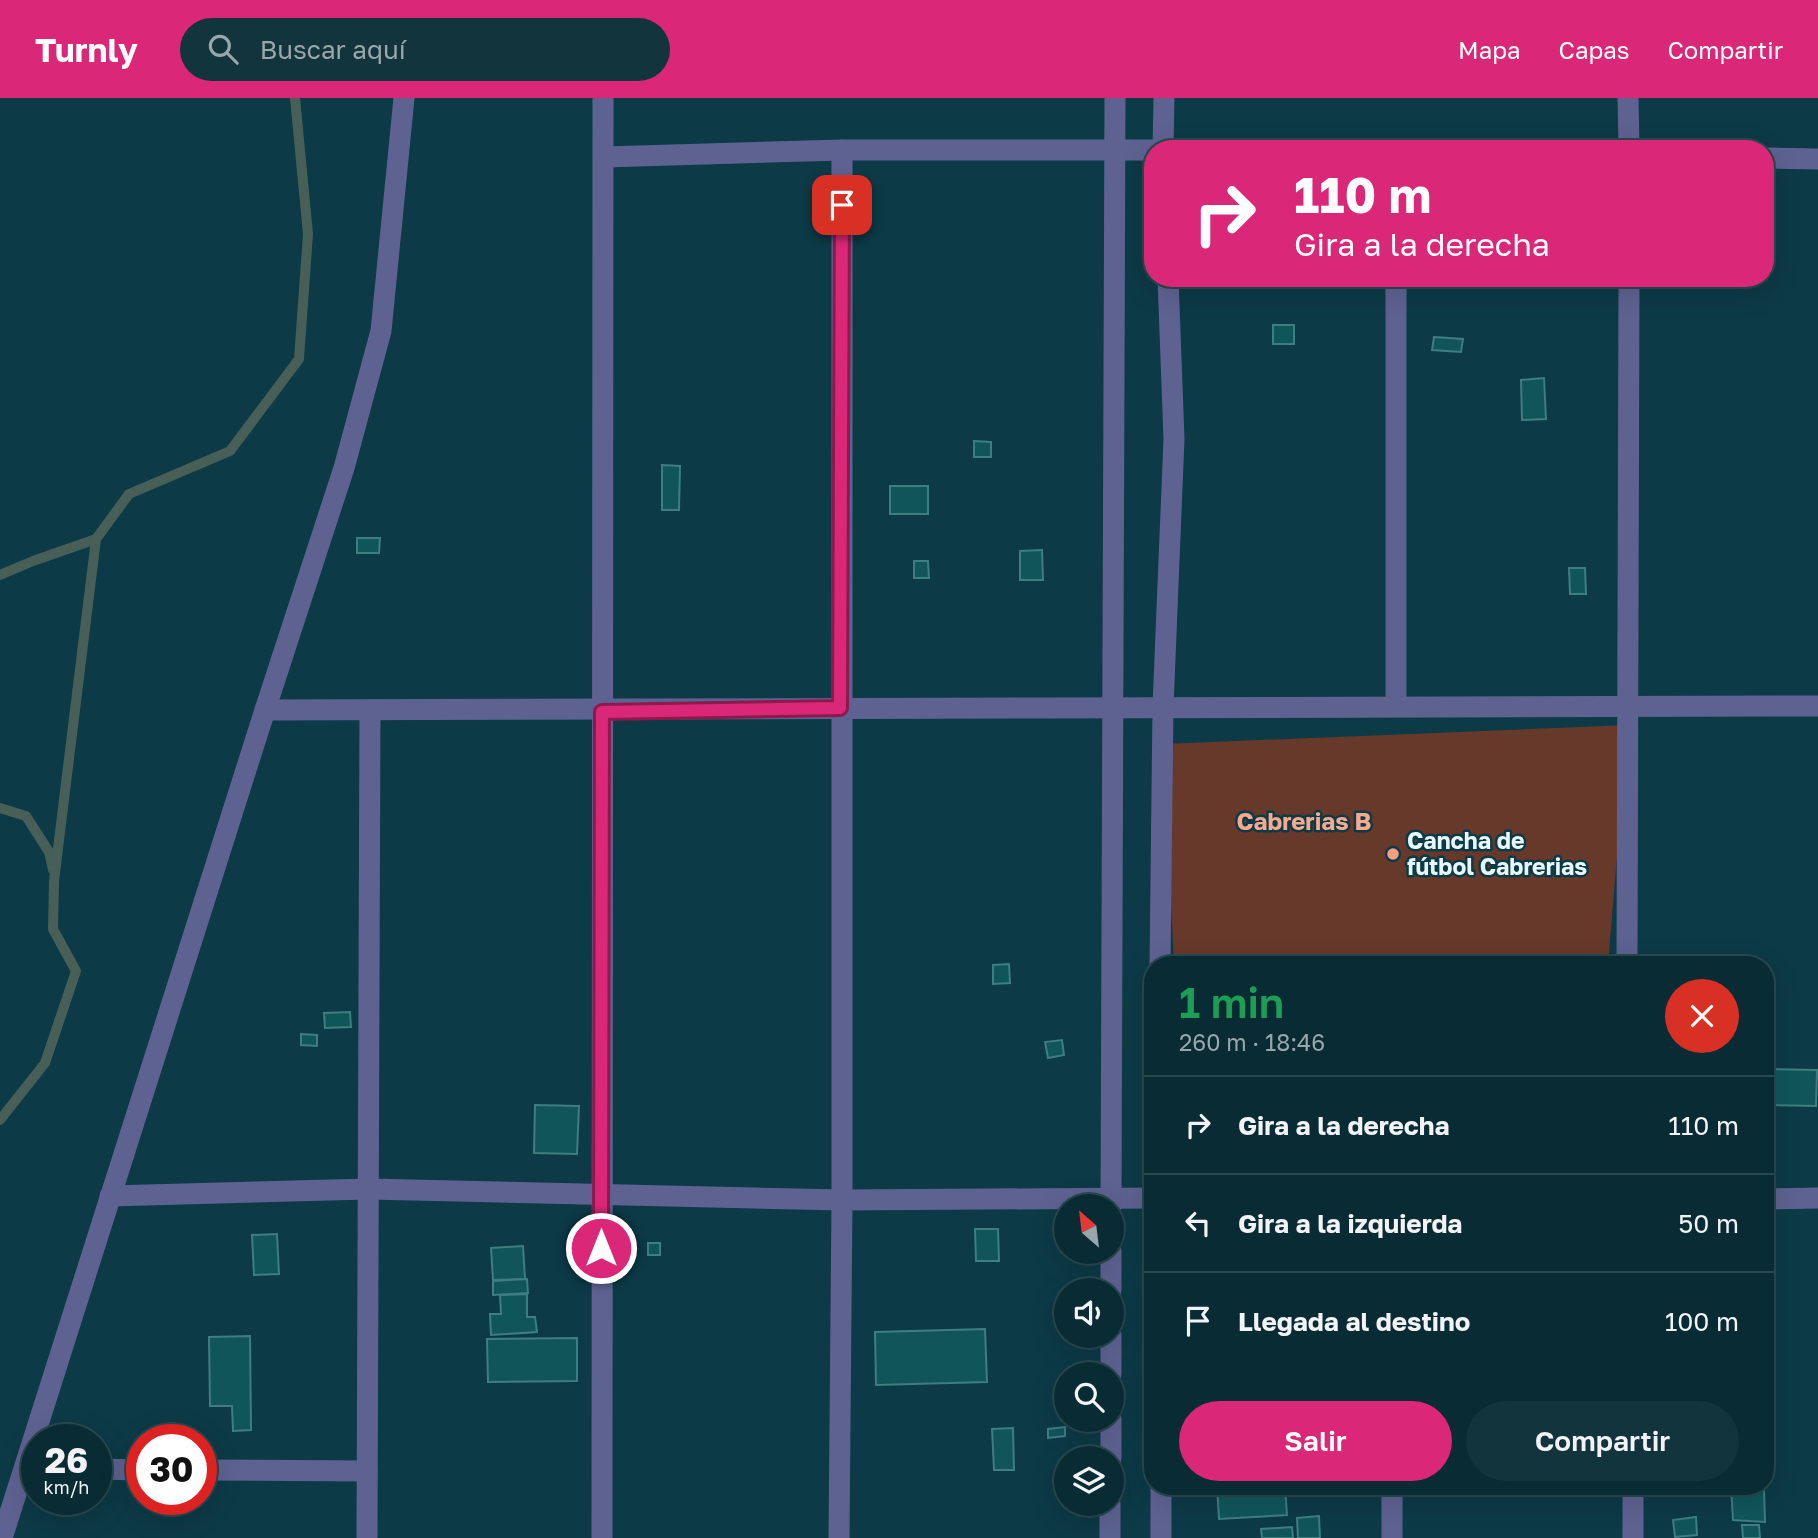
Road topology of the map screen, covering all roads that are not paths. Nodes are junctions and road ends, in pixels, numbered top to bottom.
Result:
1 (404, 98) edge
2 (603, 98) edge
3 (1115, 98) edge
4 (1164, 98) edge
5 (1628, 98) edge
6 (1163, 140) edge
7 (1629, 140) edge
8 (1115, 149) junction
9 (842, 150) junction
10 (1144, 150) edge
11 (604, 157) junction
12 (1774, 158) edge
13 (1818, 159) edge
14 (1168, 287) edge
15 (1396, 287) edge
16 (1629, 287) edge
17 (1396, 705) junction
18 (1628, 705) junction
19 (1112, 706) junction
20 (1818, 706) edge
21 (840, 708) junction
22 (1163, 708) junction
23 (265, 710) junction
24 (370, 710) junction
25 (602, 712) junction
26 (1160, 956) edge
27 (1628, 956) edge
28 (368, 1189) junction
29 (1111, 1194) edge
30 (110, 1196) junction
31 (601, 1196) junction
32 (1818, 1198) edge
33 (1144, 1199) edge
34 (1774, 1199) edge
35 (842, 1200) junction
36 (1124, 1201) edge
37 (1054, 1202) edge
38 (43, 1424) edge
39 (217, 1470) edge
40 (367, 1471) junction
41 (21, 1491) edge
42 (1161, 1495) edge
43 (1392, 1495) edge
44 (1633, 1495) edge
45 (1111, 1516) edge
46 (2, 1538) edge
47 (368, 1538) edge
48 (602, 1538) edge
49 (839, 1538) edge
50 (1110, 1538) edge
51 (1161, 1538) edge
52 (1392, 1538) edge
53 (1633, 1538) edge

1 - 23 street
2 - 11 street
3 - 8 street
4 - 6 street
5 - 7 street
8 - 9 street
8 - 10 street
8 - 19 street
9 - 11 street
9 - 21 street
11 - 25 street
12 - 13 street
14 - 22 street
15 - 17 street
16 - 18 street
17 - 18 street
17 - 22 street
18 - 20 street
18 - 27 street
19 - 21 street
19 - 22 street
19 - 29 street
21 - 25 street
21 - 35 street
22 - 26 street
23 - 24 street
23 - 30 street
24 - 25 street
24 - 28 street
25 - 31 street
28 - 30 street
28 - 31 street
28 - 40 street
30 - 38 street
31 - 35 street
31 - 48 street
32 - 34 street
33 - 36 street
35 - 37 street
35 - 49 street
39 - 40 street
40 - 47 street
41 - 46 street
42 - 51 street
43 - 52 street
44 - 53 street
45 - 50 street

